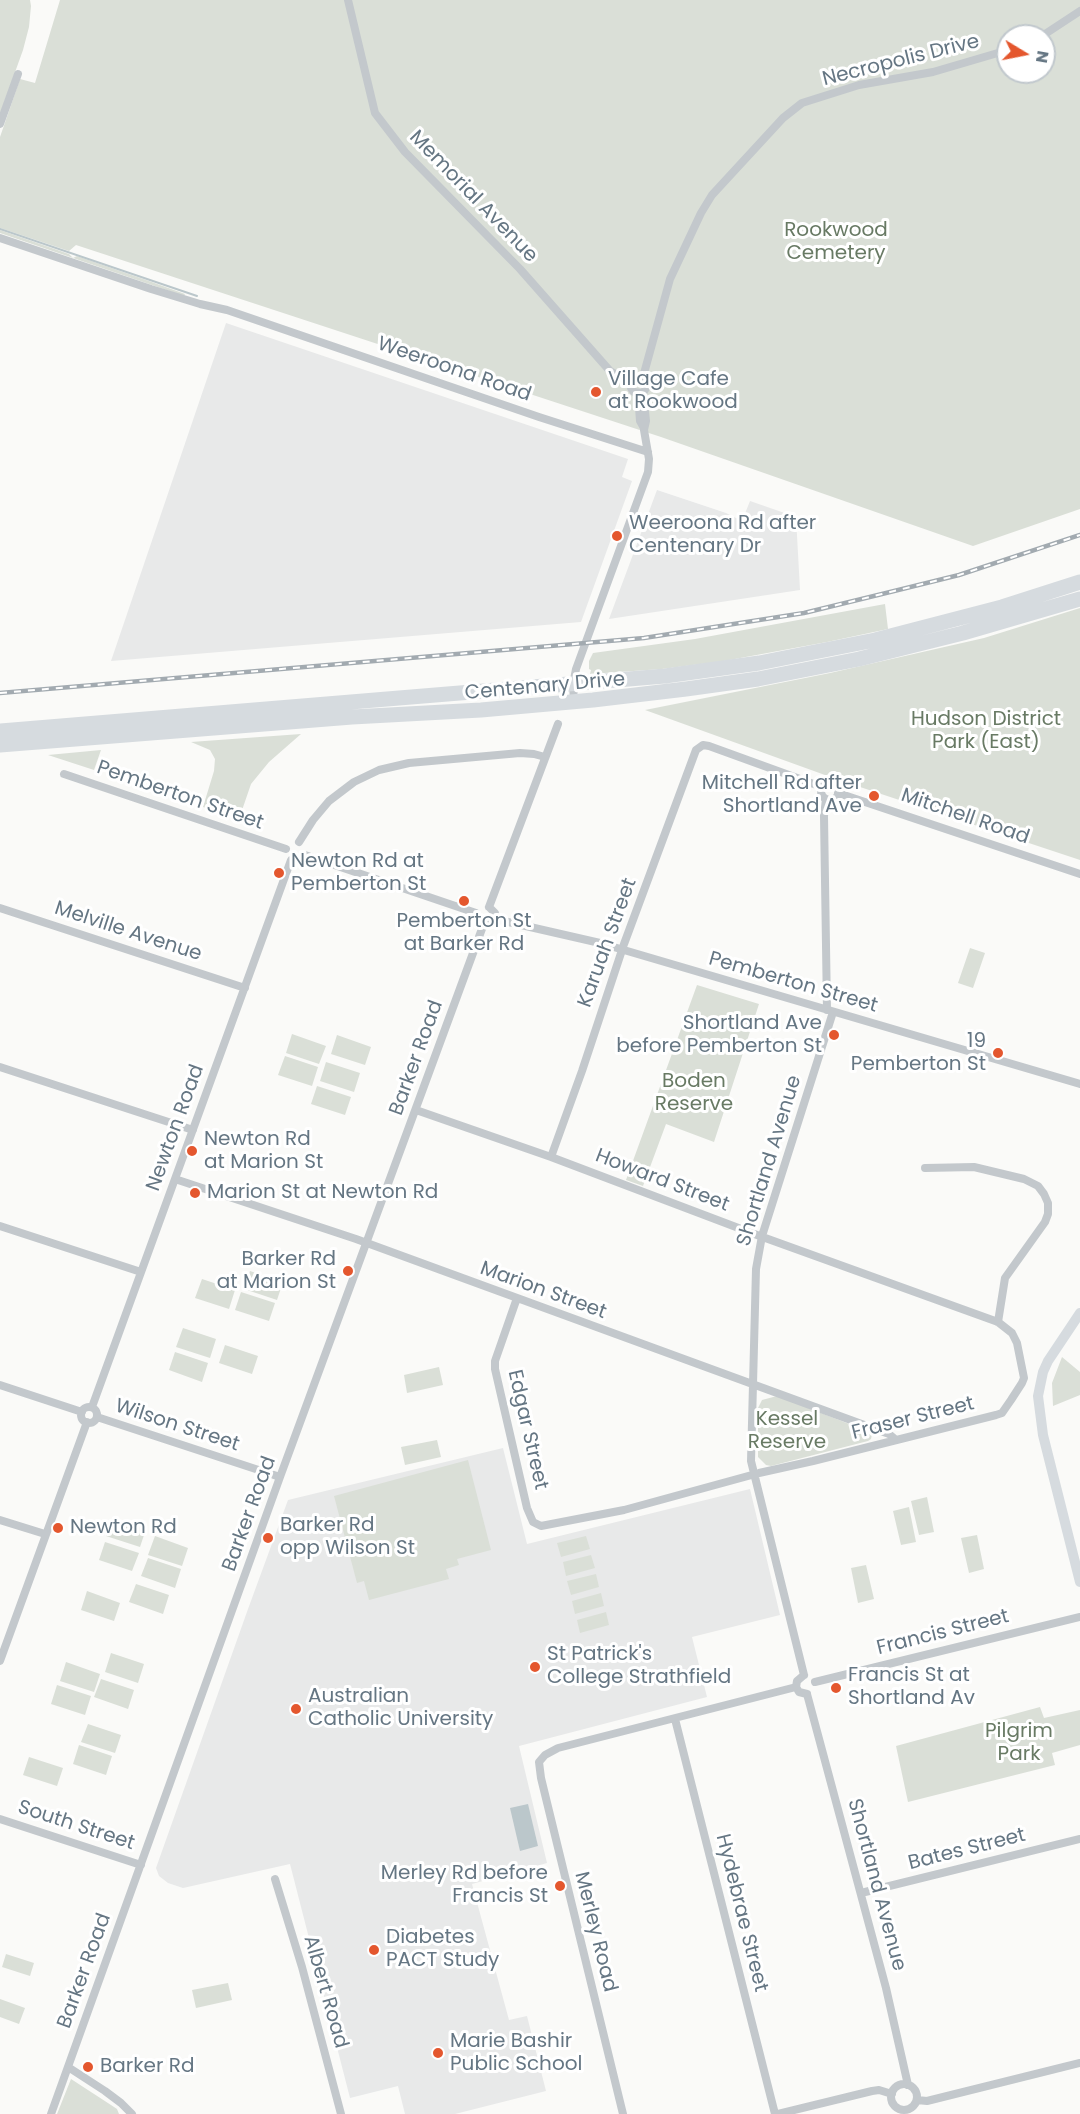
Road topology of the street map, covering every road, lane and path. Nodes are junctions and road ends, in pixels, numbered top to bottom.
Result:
1 (348, 0) edge
2 (1080, 11) edge
3 (1056, 27) edge
4 (996, 54) edge
5 (18, 74) dead end
6 (0, 124) edge
7 (0, 238) edge
8 (643, 377) junction
9 (631, 383) junction
10 (640, 394) junction
11 (648, 452) junction
12 (1080, 582) edge
13 (1080, 599) edge
14 (573, 685) junction
15 (574, 702) junction
16 (558, 724) dead end
17 (0, 731) edge
18 (0, 744) edge
19 (545, 758) junction
20 (64, 774) dead end
21 (822, 787) junction
22 (838, 793) junction
23 (826, 799) junction
24 (299, 842) junction
25 (286, 849) junction
26 (305, 855) junction
27 (291, 860) junction
28 (1080, 874) edge
29 (489, 907) junction
30 (0, 908) edge
31 (476, 913) junction
32 (495, 919) junction
33 (483, 926) junction
34 (622, 950) junction
35 (245, 988) junction
36 (830, 1011) junction
37 (0, 1066) edge
38 (1080, 1084) edge
39 (416, 1110) junction
40 (193, 1130) junction
41 (551, 1157) junction
42 (925, 1168) dead end
43 (175, 1179) junction
44 (0, 1226) edge
45 (762, 1236) junction
46 (367, 1244) junction
47 (141, 1272) junction
48 (517, 1298) junction
49 (1080, 1313) edge
50 (998, 1322) junction
51 (752, 1384) junction
52 (0, 1385) edge
53 (92, 1407) junction
54 (82, 1412) junction
55 (97, 1417) junction
56 (87, 1422) junction
57 (896, 1440) junction
58 (753, 1475) junction
59 (280, 1477) junction
60 (0, 1520) edge
61 (546, 1526) joint
62 (45, 1534) junction
63 (1080, 1582) edge
64 (1080, 1617) edge
65 (1, 1656) edge
66 (804, 1675) junction
67 (815, 1682) junction
68 (796, 1687) junction
69 (807, 1694) junction
70 (675, 1719) junction
71 (0, 1819) edge
72 (1080, 1839) edge
73 (141, 1865) junction
74 (275, 1879) dead end
75 (861, 1893) junction
76 (1080, 2064) edge
77 (68, 2067) junction
78 (908, 2085) junction
79 (892, 2094) junction
80 (917, 2100) junction
81 (902, 2112) edge
82 (51, 2114) edge
83 (132, 2114) edge
84 (341, 2114) edge
85 (623, 2114) edge
86 (777, 2114) edge

1 - 9 street, Memorial Avenue
2 - 3 street
4 - 8 street, Necropolis Drive
5 - 6 street
7 - 11 street, Weeroona Road
8 - 9 street
8 - 10 street
9 - 10 street
10 - 11 street
11 - 14 street
12 - 14 highway, Centenary Drive
13 - 15 highway, Centenary Drive
14 - 15 street
14 - 17 highway, Centenary Drive
15 - 18 highway, Centenary Drive
16 - 19 street
19 - 24 street
19 - 29 street
20 - 25 street, Pemberton Street
21 - 22 street
21 - 23 street
21 - 34 street, Karuah Street
22 - 23 street
22 - 28 street, Mitchell Road
23 - 36 street, Shortland Avenue
24 - 25 street
24 - 26 street
25 - 27 street
26 - 27 street
26 - 31 street
27 - 35 street, Newton Road
29 - 31 street
29 - 32 street
30 - 35 street, Melville Avenue
31 - 33 street
32 - 33 street
32 - 34 street, Pemberton Street
33 - 39 street, Barker Road
34 - 36 street, Pemberton Street
34 - 41 street, Karuah Street
35 - 40 street, Newton Road
36 - 38 street, Pemberton Street
36 - 45 street, Shortland Avenue
37 - 40 street
39 - 41 street, Howard Street
39 - 46 street, Barker Road
40 - 43 street, Newton Road
41 - 45 street, Howard Street
42 - 50 street
43 - 46 street, Marion Street
43 - 47 street, Newton Road
44 - 47 street
45 - 50 street, Howard Street
45 - 51 street, Shortland Avenue
46 - 48 street, Marion Street
46 - 59 street, Barker Road
47 - 53 street, Newton Road
48 - 51 street, Marion Street
48 - 61 street, Edgar Street
49 - 63 main road
50 - 57 street, Fraser Street
51 - 57 street, Marion Street
51 - 58 street, Shortland Avenue
52 - 54 street
53 - 54 street
53 - 55 street
54 - 56 street
55 - 56 street
55 - 59 street, Wilson Street
56 - 62 street
57 - 58 street, Fraser Street
58 - 61 street, Fraser Street
58 - 66 street, Shortland Avenue
59 - 73 street, Barker Road
60 - 62 street
62 - 65 street
64 - 67 street, Francis Street
66 - 67 street
66 - 68 street
67 - 69 street
68 - 69 street
68 - 70 street
69 - 75 street, Shortland Avenue
70 - 85 street, Merley Road
70 - 86 street, Hydebrae Street
71 - 73 street, South Street
72 - 75 street, Bates Street
73 - 77 street, Barker Road
74 - 84 street, Albert Road
75 - 78 street, Shortland Avenue
76 - 80 street
77 - 82 street, Barker Road
77 - 83 street
78 - 79 street
78 - 80 street
79 - 81 street
79 - 86 street
80 - 81 street

